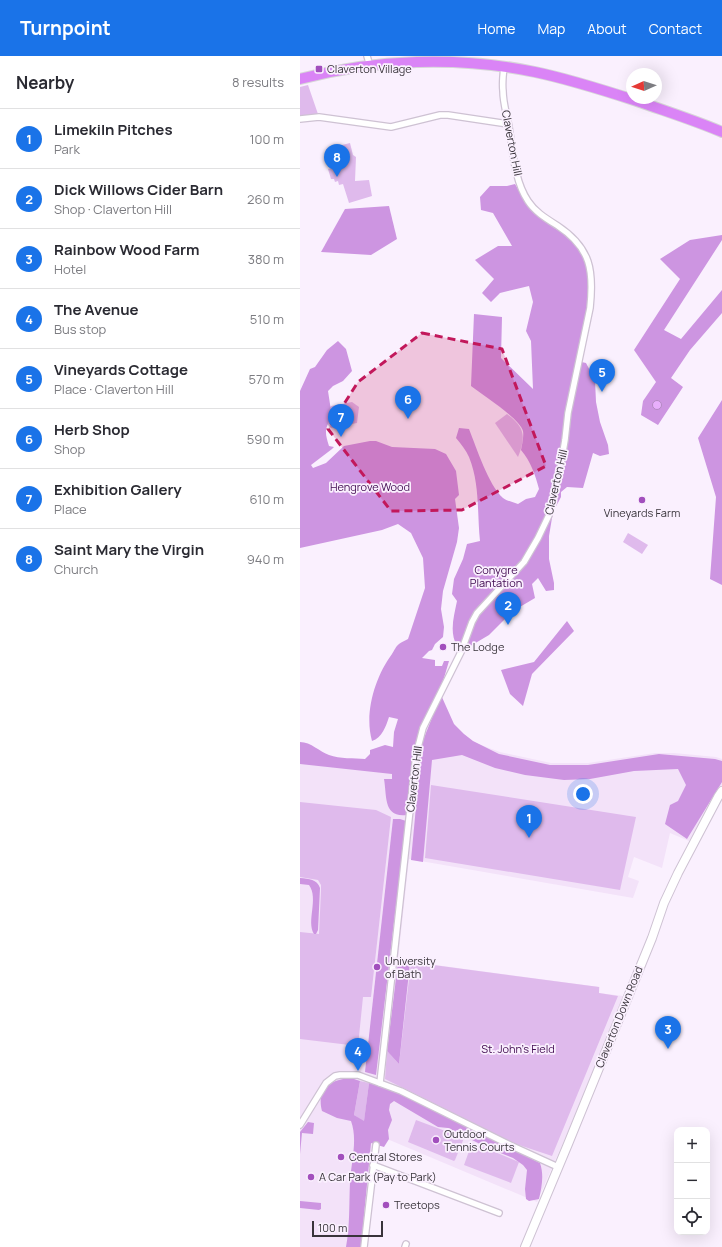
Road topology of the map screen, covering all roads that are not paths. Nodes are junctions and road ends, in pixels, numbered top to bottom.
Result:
1 (369, 61) edge
2 (504, 67) junction
3 (300, 80) edge
4 (300, 119) edge
5 (508, 124) junction
6 (722, 132) edge
7 (722, 792) edge
8 (380, 1082) junction
9 (300, 1125) edge
10 (376, 1145) dead end
11 (373, 1165) junction
12 (558, 1167) junction
13 (499, 1213) dead end
14 (364, 1247) edge
15 (525, 1247) edge

1 - 2 highway
1 - 3 highway
2 - 5 street, Claverton Hill
2 - 6 highway
4 - 5 street
5 - 8 street, Claverton Hill
7 - 12 street, Claverton Down Road
8 - 9 street
8 - 12 street
10 - 11 street
11 - 13 street
11 - 14 street
12 - 15 street, Claverton Down Road

